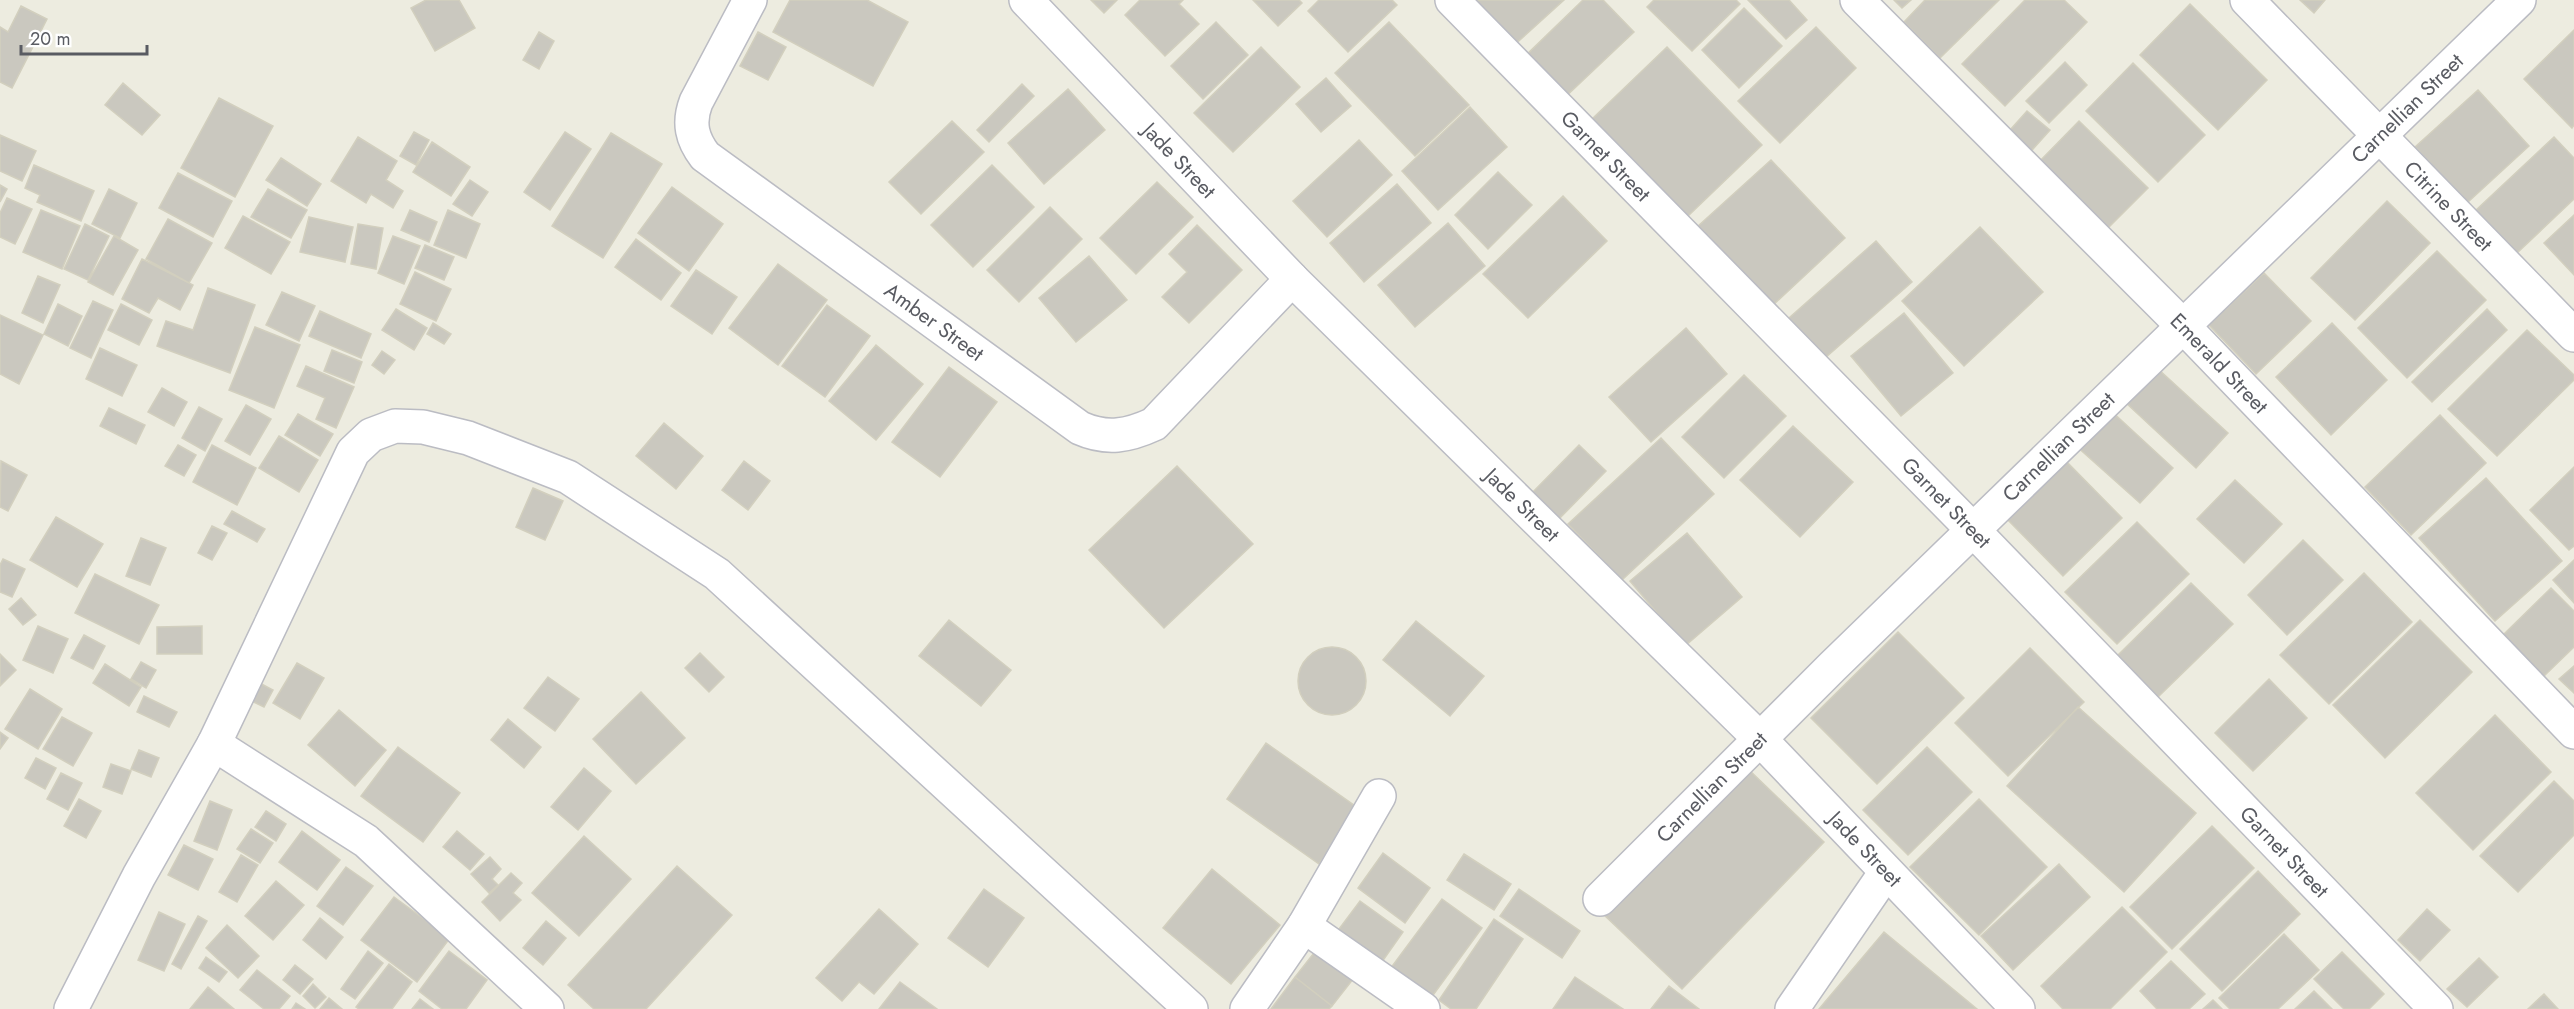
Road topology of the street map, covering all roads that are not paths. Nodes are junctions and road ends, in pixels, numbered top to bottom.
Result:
1 (750, 0) edge
2 (1026, 0) edge
3 (1452, 0) edge
4 (1857, 0) edge
5 (2247, 0) edge
6 (2519, 0) edge
7 (2379, 136) junction
8 (1292, 279) junction
9 (2184, 327) junction
10 (2574, 335) edge
11 (1972, 529) junction
12 (2574, 732) edge
13 (1760, 739) junction
14 (214, 744) junction
15 (1379, 796) dead end
16 (1886, 872) junction
17 (1600, 899) dead end
18 (1304, 926) junction
19 (71, 1009) edge
20 (547, 1009) edge
21 (1191, 1009) edge
22 (1247, 1009) edge
23 (1423, 1009) edge
24 (1792, 1009) edge
25 (2018, 1009) edge
26 (2436, 1009) edge

1 - 8 street, Amber Street
2 - 8 street, Jade Street
3 - 11 street, Garnet Street
4 - 9 street, Emerald Street
5 - 7 street, Citrine Street
6 - 7 street, Carnellian Street
7 - 9 street, Carnellian Street
7 - 10 street, Citrine Street
8 - 13 street, Jade Street
9 - 11 street, Carnellian Street
9 - 12 street, Emerald Street
11 - 13 street, Carnellian Street
11 - 26 street, Garnet Street
13 - 16 street, Jade Street
13 - 17 street, Carnellian Street
14 - 19 street
14 - 20 street
14 - 21 street
15 - 18 street
16 - 24 street
16 - 25 street, Jade Street
18 - 22 street
18 - 23 street

